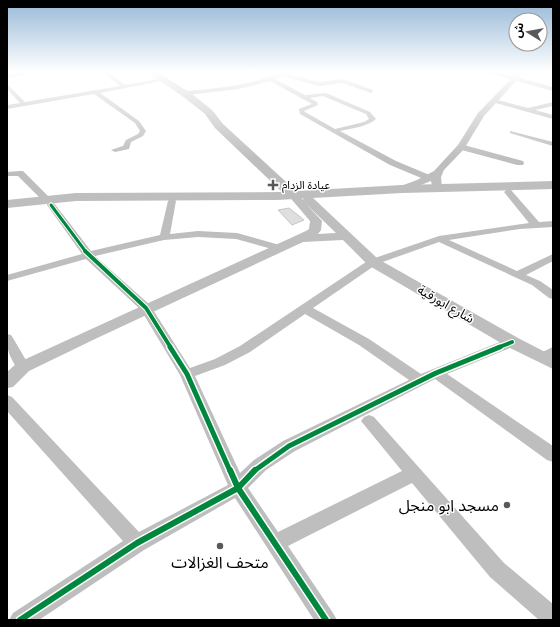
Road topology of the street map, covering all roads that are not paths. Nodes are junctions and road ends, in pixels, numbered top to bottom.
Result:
1 (20, 100) edge
2 (46, 100) edge
3 (107, 100) edge
4 (194, 100) edge
5 (311, 100) edge
6 (339, 100) edge
7 (494, 101) joint
8 (24, 104) junction
9 (553, 104) edge
10 (7, 107) edge
11 (529, 110) junction
12 (553, 117) edge
13 (334, 131) junction
14 (512, 132) dead end
15 (553, 144) edge
16 (461, 147) junction
17 (115, 150) dead end
18 (520, 163) dead end
19 (7, 174) edge
20 (436, 183) junction
21 (553, 186) edge
22 (553, 191) edge
23 (508, 192) junction
24 (300, 196) junction
25 (49, 202) junction
26 (172, 202) junction
27 (7, 204) edge
28 (7, 210) edge
29 (553, 224) edge
30 (536, 225) junction
31 (345, 236) junction
32 (164, 237) junction
33 (300, 238) junction
34 (439, 239) junction
35 (279, 248) junction
36 (88, 255) junction
37 (553, 257) edge
38 (373, 262) junction
39 (517, 274) junction
40 (7, 278) edge
41 (553, 296) edge
42 (146, 308) junction
43 (304, 308) junction
44 (7, 338) edge
45 (512, 342) junction
46 (550, 357) edge
47 (23, 367) junction
48 (436, 373) junction
49 (187, 374) junction
50 (421, 381) junction
51 (7, 382) edge
52 (7, 401) edge
53 (369, 421) dead end
54 (553, 455) edge
55 (413, 474) junction
56 (238, 488) junction
57 (137, 543) junction
58 (275, 543) junction
59 (553, 618) edge
60 (20, 620) edge
61 (326, 620) edge

1 - 8 street
2 - 8 street
3 - 17 street
4 - 24 main road, شارع ابورقية
5 - 13 street
6 - 13 street
7 - 11 street
7 - 16 street
8 - 10 street
9 - 11 street
11 - 12 street
13 - 20 street
14 - 15 street
16 - 18 street
16 - 20 street
19 - 25 street
20 - 21 main road
20 - 23 main road
20 - 24 main road
20 - 24 main road
22 - 23 main road
23 - 30 street
24 - 25 main road
24 - 26 main road
24 - 31 street, شارع ابورقية
24 - 33 street, شارع ابورقية
25 - 26 main road
25 - 27 main road
25 - 28 main road
25 - 36 street
26 - 32 street
29 - 30 street
30 - 34 street
31 - 33 street
31 - 38 street, شارع ابورقية
32 - 35 street
32 - 36 street
33 - 35 street
34 - 38 street
34 - 39 street
35 - 42 street
36 - 40 street
36 - 42 street
37 - 39 street
38 - 43 street
38 - 45 street, شارع ابورقية
39 - 41 street
42 - 47 street
42 - 49 street
43 - 49 street
43 - 50 street
44 - 47 street
45 - 46 street, شارع ابورقية
45 - 48 street
47 - 51 street
48 - 50 street
48 - 54 street
49 - 56 street
50 - 56 street
52 - 57 street
53 - 55 street
55 - 58 street
55 - 59 street
56 - 57 street
56 - 58 street
57 - 60 street
58 - 61 street

